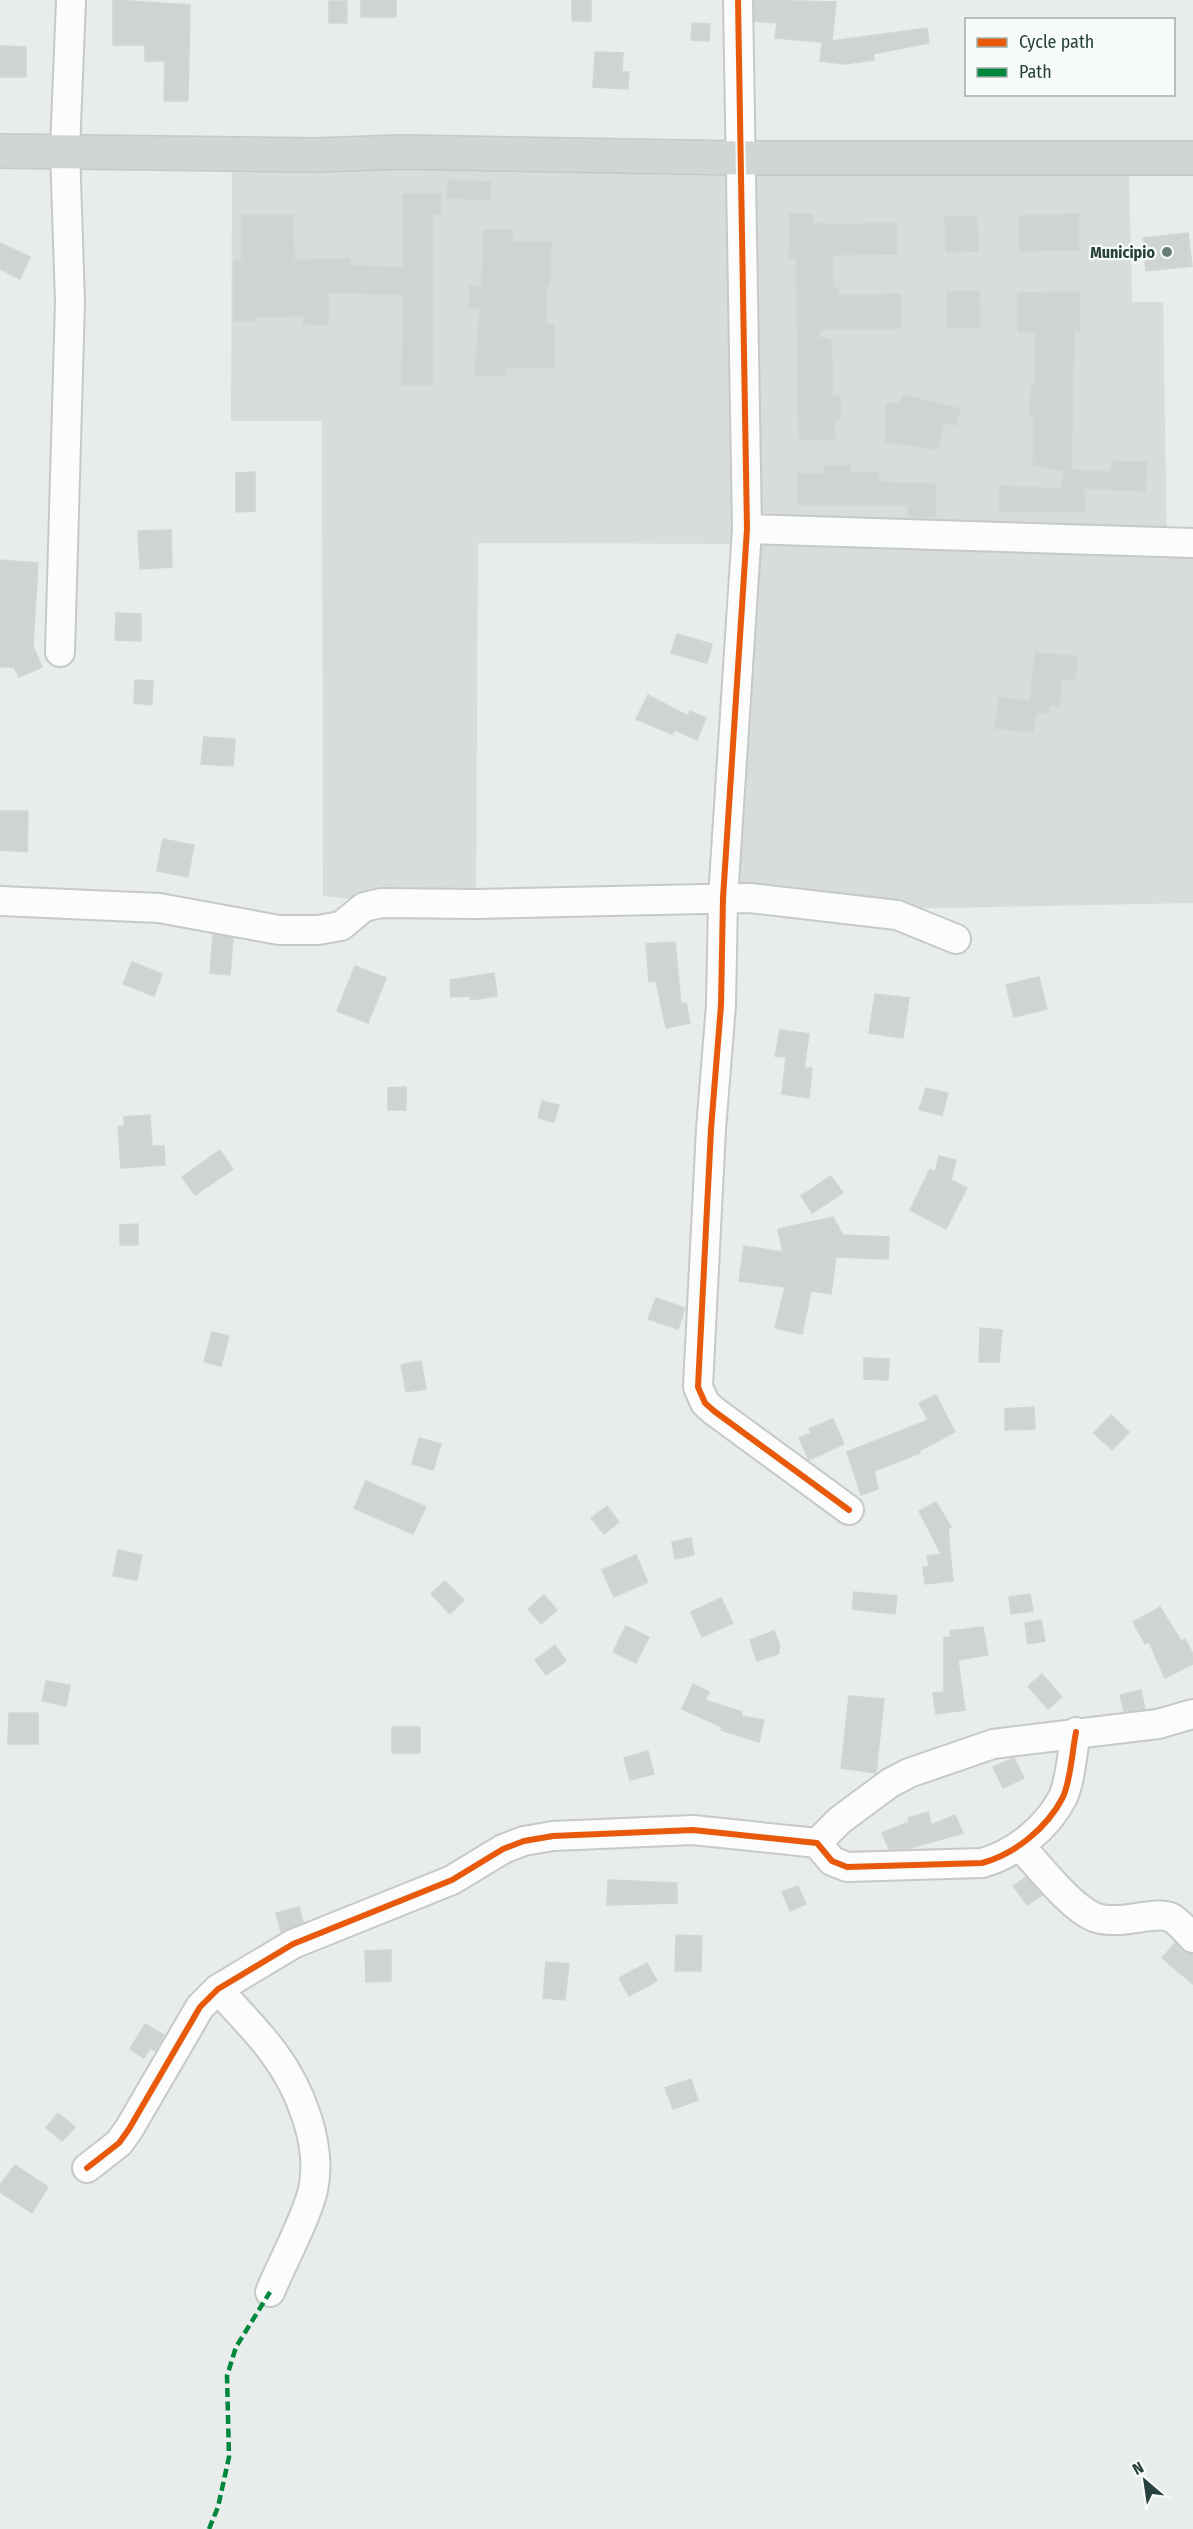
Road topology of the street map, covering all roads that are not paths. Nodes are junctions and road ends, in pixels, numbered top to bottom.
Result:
1 (71, 0) edge
2 (738, 0) edge
3 (66, 150) junction
4 (0, 151) edge
5 (740, 158) junction
6 (1193, 158) edge
7 (747, 529) junction
8 (1193, 543) edge
9 (60, 652) dead end
10 (723, 898) junction
11 (0, 902) edge
12 (956, 939) dead end
13 (849, 1510) dead end
14 (1193, 1714) edge
15 (1076, 1732) junction
16 (817, 1843) junction
17 (1020, 1846) junction
18 (1193, 1938) edge
19 (218, 1989) junction
20 (87, 2168) dead end
21 (270, 2292) dead end

1 - 3 street
2 - 5 street
3 - 4 main road
3 - 5 main road
3 - 9 street
5 - 6 main road
5 - 7 street
7 - 8 street
7 - 10 street
10 - 11 street
10 - 12 street
10 - 13 street
14 - 15 street
15 - 16 street
15 - 17 street
16 - 17 street
16 - 19 street
17 - 18 street
19 - 20 street
19 - 21 street

